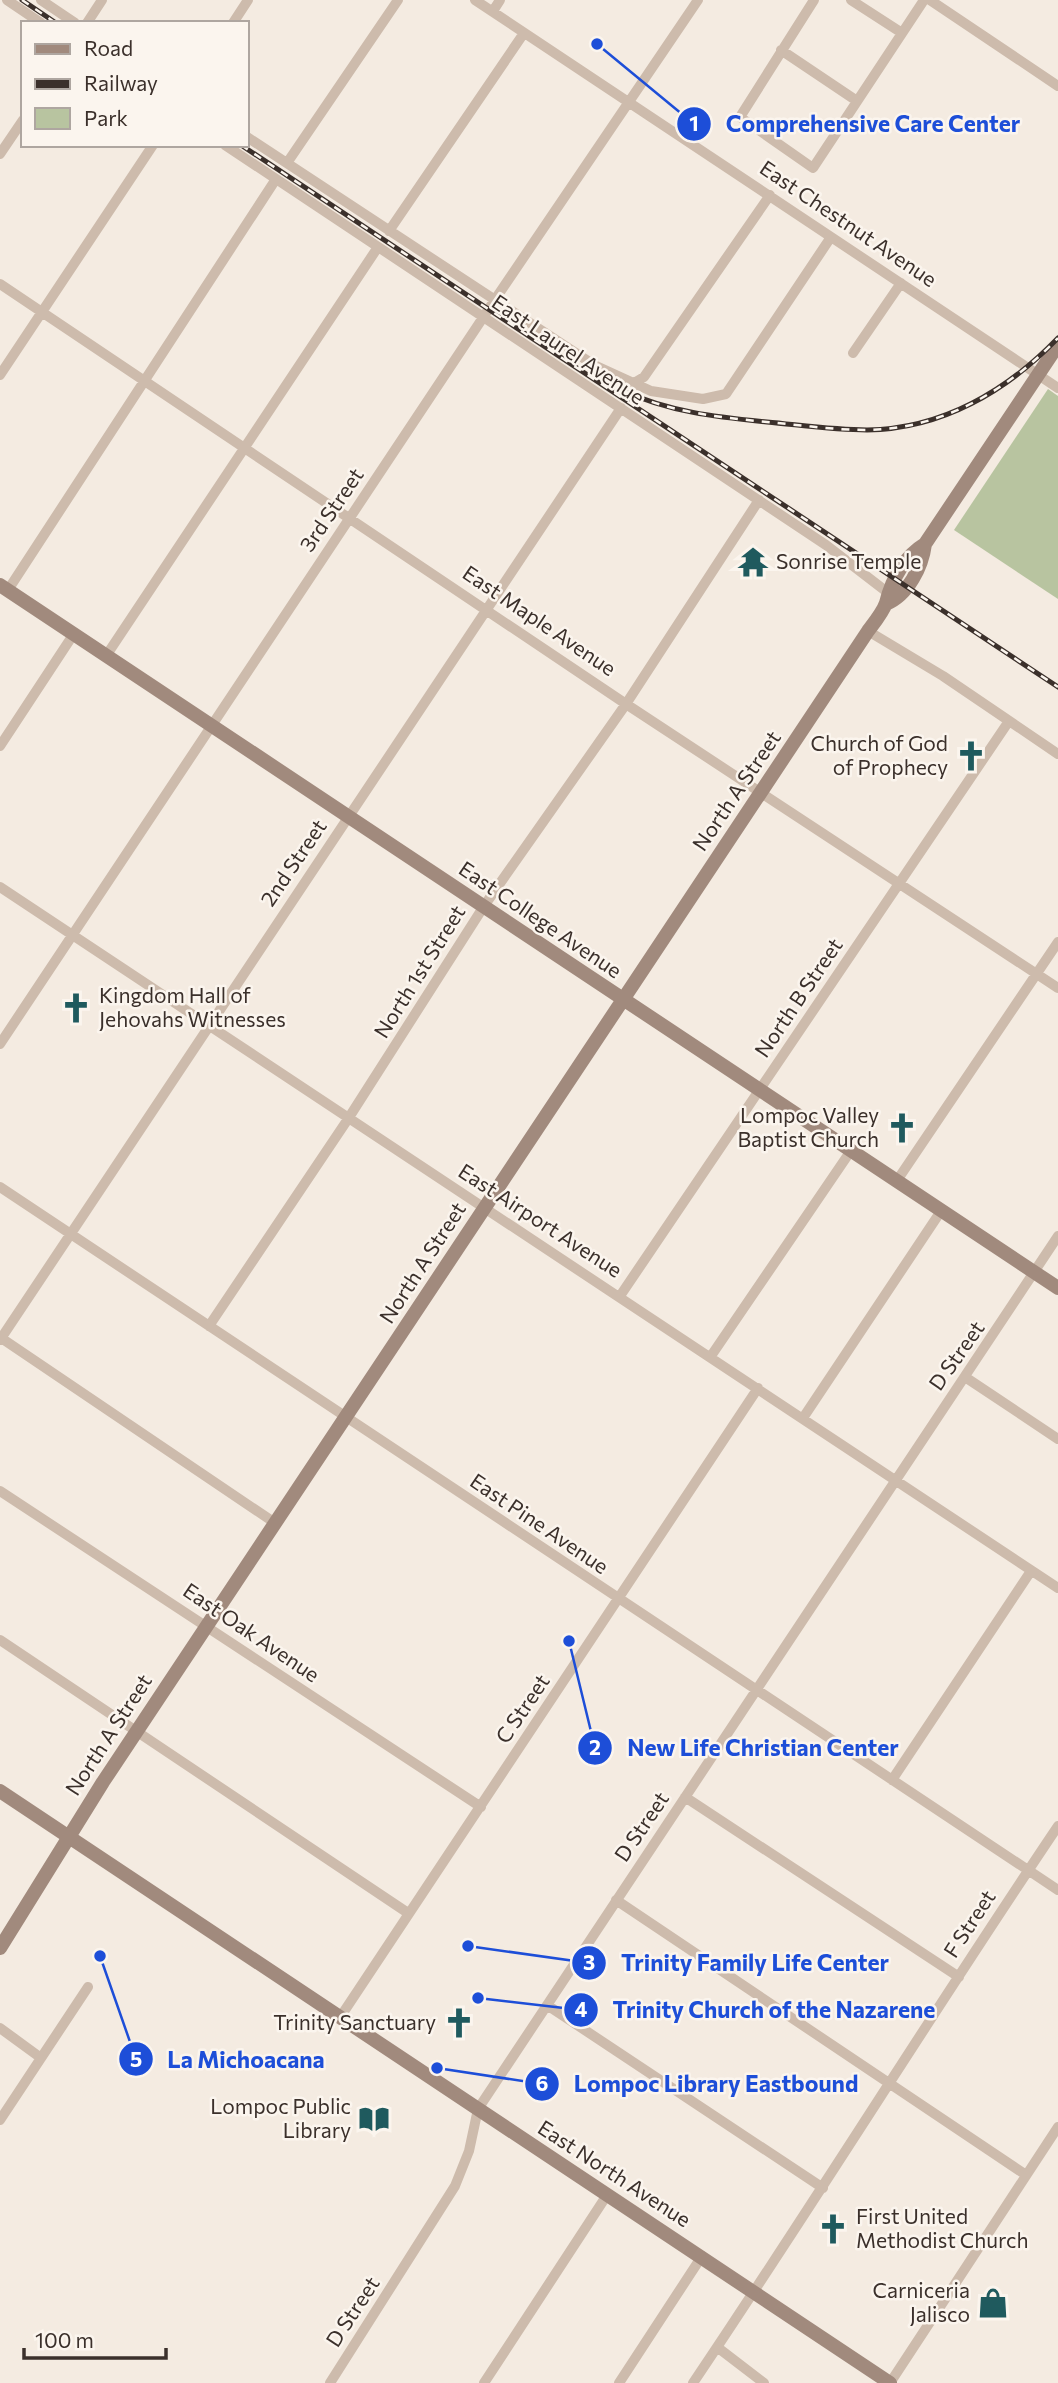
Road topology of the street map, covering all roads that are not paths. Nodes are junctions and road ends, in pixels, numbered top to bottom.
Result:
1 (7, 0) edge
2 (41, 0) edge
3 (102, 0) edge
4 (248, 0) edge
5 (398, 0) edge
6 (475, 0) edge
7 (500, 0) edge
8 (698, 0) edge
9 (814, 0) edge
10 (851, 0) edge
11 (924, 0) edge
12 (930, 0) edge
13 (493, 11) junction
14 (38, 21) edge
15 (72, 21) edge
16 (88, 21) edge
17 (234, 21) edge
18 (524, 33) junction
19 (901, 33) junction
20 (781, 50) junction
21 (1058, 86) edge
22 (857, 101) junction
23 (629, 102) junction
24 (21, 123) edge
25 (248, 138) edge
26 (152, 147) edge
27 (228, 147) edge
28 (0, 154) edge
29 (287, 163) junction
30 (276, 179) junction
31 (770, 195) junction
32 (389, 231) junction
33 (831, 237) junction
34 (378, 247) junction
35 (901, 283) junction
36 (0, 284) edge
37 (494, 301) junction
38 (42, 312) junction
39 (485, 318) junction
40 (1058, 345) edge
41 (853, 353) dead end
42 (0, 374) edge
43 (1038, 375) junction
44 (144, 379) junction
45 (634, 383) junction
46 (1058, 388) edge
47 (621, 408) junction
48 (246, 446) junction
49 (759, 500) junction
50 (350, 517) junction
51 (4, 588) edge
52 (886, 598) junction
53 (486, 607) junction
54 (869, 631) junction
55 (73, 635) junction
56 (106, 656) junction
57 (626, 704) junction
58 (1009, 721) junction
59 (210, 725) junction
60 (0, 746) edge
61 (1058, 754) edge
62 (761, 792) junction
63 (348, 816) junction
64 (900, 884) junction
65 (0, 887) edge
66 (484, 906) junction
67 (72, 934) junction
68 (1058, 942) edge
69 (1036, 973) junction
70 (1058, 988) edge
71 (623, 1001) junction
72 (209, 1026) junction
73 (0, 1044) edge
74 (759, 1091) junction
75 (348, 1119) junction
76 (850, 1152) junction
77 (896, 1182) junction
78 (0, 1187) edge
79 (485, 1207) junction
80 (940, 1211) junction
81 (70, 1234) junction
82 (1058, 1236) edge
83 (1034, 1272) junction
84 (1058, 1288) edge
85 (621, 1296) junction
86 (209, 1326) junction
87 (1, 1339) edge
88 (711, 1356) junction
89 (965, 1377) junction
90 (758, 1388) junction
91 (347, 1416) junction
92 (803, 1418) junction
93 (1058, 1439) edge
94 (895, 1479) junction
95 (1, 1495) edge
96 (275, 1523) junction
97 (1031, 1571) junction
98 (1058, 1588) edge
99 (618, 1600) junction
100 (206, 1627) junction
101 (0, 1640) edge
102 (755, 1690) junction
103 (137, 1730) junction
104 (892, 1780) junction
105 (0, 1791) edge
106 (685, 1797) junction
107 (481, 1807) junction
108 (1058, 1826) edge
109 (68, 1837) junction
110 (1028, 1871) junction
111 (1058, 1890) edge
112 (616, 1900) junction
113 (408, 1913) junction
114 (0, 1948) edge
115 (958, 1977) junction
116 (88, 1986) dead end
117 (547, 2005) junction
118 (341, 2016) junction
119 (0, 2028) edge
120 (41, 2058) junction
121 (890, 2082) junction
122 (478, 2109) junction
123 (0, 2120) edge
124 (1058, 2127) edge
125 (1026, 2175) junction
126 (823, 2188) junction
127 (607, 2195) junction
128 (702, 2256) junction
129 (756, 2292) junction
130 (717, 2347) junction
131 (330, 2383) edge
132 (484, 2383) edge
133 (619, 2383) edge
134 (693, 2383) edge
135 (764, 2383) edge
136 (890, 2383) edge

1 - 14 street
2 - 15 street
3 - 16 street
4 - 17 street
5 - 29 street
6 - 13 street, East Chestnut Avenue
7 - 13 street
8 - 23 street, 3rd Street
9 - 20 street
10 - 19 street
11 - 19 street
12 - 21 street
13 - 18 street, East Chestnut Avenue
18 - 23 street, East Chestnut Avenue
18 - 32 street
19 - 22 street
20 - 22 street
20 - 22 street
23 - 31 street, East Chestnut Avenue
23 - 37 street, 3rd Street
24 - 28 street
25 - 29 street, East Laurel Avenue
26 - 38 street
27 - 30 street, East Laurel Avenue
29 - 32 street, East Laurel Avenue
30 - 34 street, East Laurel Avenue
30 - 44 street
31 - 33 street, East Chestnut Avenue
31 - 45 street
32 - 37 street, East Laurel Avenue
33 - 35 street, East Chestnut Avenue
33 - 45 street, East Laurel Avenue
34 - 39 street, East Laurel Avenue
34 - 48 street
35 - 41 street
35 - 43 street, East Chestnut Avenue
36 - 38 street, East Maple Avenue
37 - 39 street, 3rd Street
37 - 45 street, East Laurel Avenue
38 - 42 street
38 - 44 street, East Maple Avenue
39 - 47 street, East Laurel Avenue
39 - 50 street, 3rd Street
40 - 43 street, North A Street
43 - 46 street, East Chestnut Avenue
43 - 52 street, North A Street
44 - 48 street, East Maple Avenue
44 - 51 street
47 - 49 street, East Laurel Avenue
47 - 53 street, 2nd Street
48 - 50 street, East Maple Avenue
48 - 56 street
49 - 52 street, East Laurel Avenue
49 - 57 street, North 1st Street
50 - 53 street, East Maple Avenue
50 - 59 street, 3rd Street
51 - 55 street, East College Avenue
52 - 54 street, North A Street
53 - 57 street, East Maple Avenue
53 - 63 street, 2nd Street
54 - 58 street
54 - 62 street, North A Street
55 - 56 street, East College Avenue
55 - 60 street
56 - 59 street, East College Avenue
57 - 62 street, East Maple Avenue
57 - 66 street, North 1st Street
58 - 61 street
58 - 64 street, North B Street
59 - 63 street, East College Avenue
59 - 67 street, 3rd Street
62 - 64 street, East Maple Avenue
62 - 71 street, North A Street
63 - 66 street, East College Avenue
63 - 72 street, 2nd Street
64 - 69 street, East Maple Avenue
64 - 74 street, North B Street
65 - 67 street, East Airport Avenue
66 - 71 street, East College Avenue
66 - 75 street, North 1st Street
67 - 72 street, East Airport Avenue
67 - 73 street, 3rd Street
68 - 69 street
69 - 70 street, East Maple Avenue
69 - 77 street
71 - 74 street, East College Avenue
71 - 79 street, North A Street
72 - 75 street, East Airport Avenue
72 - 81 street, 2nd Street
74 - 76 street, East College Avenue
74 - 85 street, North B Street
75 - 79 street, East Airport Avenue
75 - 86 street, North 1st Street
76 - 77 street, East College Avenue
76 - 88 street
77 - 80 street, East College Avenue
78 - 81 street, East Pine Avenue
79 - 85 street, East Airport Avenue
79 - 91 street, North A Street
80 - 83 street, East College Avenue
80 - 92 street
81 - 86 street, East Pine Avenue
81 - 87 street, 2nd Street
82 - 83 street, D Street
83 - 84 street, East College Avenue
83 - 89 street, D Street
85 - 88 street, East Airport Avenue
86 - 91 street, East Pine Avenue
87 - 96 street
88 - 90 street, East Airport Avenue
89 - 93 street
89 - 94 street, D Street
90 - 92 street, East Airport Avenue
90 - 99 street, C Street
91 - 96 street, North A Street
91 - 99 street, East Pine Avenue
92 - 94 street, East Airport Avenue
94 - 97 street, East Airport Avenue
94 - 102 street, D Street
95 - 100 street, East Oak Avenue
96 - 100 street, North A Street
97 - 98 street, East Airport Avenue
97 - 104 street
99 - 102 street, East Pine Avenue
99 - 107 street, C Street
100 - 103 street, North A Street
100 - 107 street, East Oak Avenue
101 - 103 street
102 - 104 street, East Pine Avenue
102 - 106 street, D Street
103 - 109 street, North A Street
103 - 113 street
104 - 110 street, East Pine Avenue
105 - 109 street, East North Avenue
106 - 112 street, D Street
106 - 115 street
107 - 113 street, C Street
108 - 110 street, F Street
109 - 114 street, North A Street
109 - 118 street, East North Avenue
110 - 111 street, East Pine Avenue
110 - 115 street, F Street
112 - 117 street, D Street
112 - 121 street
113 - 118 street, C Street
115 - 121 street, F Street
116 - 120 street
117 - 122 street, D Street
117 - 126 street
118 - 122 street, East North Avenue
119 - 120 street
120 - 123 street
121 - 125 street
121 - 126 street, F Street
122 - 127 street, East North Avenue
122 - 131 street, D Street
124 - 125 street
125 - 136 street
126 - 129 street, F Street
127 - 128 street, East North Avenue
127 - 132 street
128 - 129 street, East North Avenue
128 - 133 street
129 - 130 street, F Street
129 - 136 street, East North Avenue
130 - 134 street, F Street
130 - 135 street

